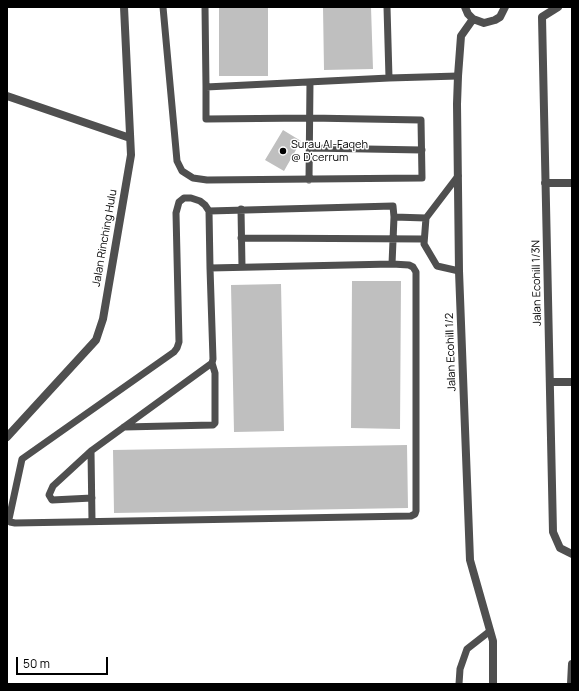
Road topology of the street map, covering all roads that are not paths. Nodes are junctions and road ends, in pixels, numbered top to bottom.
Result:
1 (124, 7) edge
2 (163, 7) edge
3 (205, 7) edge
4 (387, 7) edge
5 (465, 7) edge
6 (505, 7) edge
7 (558, 7) edge
8 (473, 19) junction
9 (458, 76) junction
10 (389, 78) junction
11 (310, 82) junction
12 (206, 87) junction
13 (7, 96) edge
14 (310, 118) junction
15 (130, 138) junction
16 (310, 148) junction
17 (422, 150) junction
18 (458, 176) junction
19 (309, 180) junction
20 (546, 183) junction
21 (572, 183) edge
22 (241, 209) junction
23 (209, 211) junction
24 (394, 217) junction
25 (426, 218) junction
26 (241, 238) junction
27 (393, 238) junction
28 (424, 239) junction
29 (392, 264) junction
30 (242, 267) junction
31 (210, 268) junction
32 (460, 271) junction
33 (212, 363) junction
34 (550, 382) junction
35 (572, 382) edge
36 (124, 427) junction
37 (7, 437) edge
38 (91, 451) junction
39 (92, 498) junction
40 (92, 521) junction
41 (572, 554) edge
42 (490, 631) junction
43 (572, 664) edge
44 (459, 684) edge
45 (493, 684) edge
46 (571, 684) edge

1 - 15 street, Jalan Rinching Hulu
2 - 19 lane
3 - 12 lane
4 - 10 lane
5 - 8 street
6 - 8 street
7 - 20 street, Jalan Ecohill 1/3N
8 - 9 street, Jalan Ecohill 1/2
9 - 10 lane
9 - 18 street, Jalan Ecohill 1/2
10 - 11 lane
11 - 12 lane
11 - 14 lane
12 - 14 lane
13 - 15 street
14 - 16 lane
14 - 17 lane
15 - 37 street, Jalan Rinching Hulu
16 - 17 lane
16 - 19 lane
17 - 19 lane
18 - 25 lane
18 - 32 street, Jalan Ecohill 1/2
20 - 21 street
20 - 34 street, Jalan Ecohill 1/3N
22 - 23 lane
22 - 24 lane
22 - 26 lane
23 - 31 lane
23 - 40 lane
24 - 25 lane
24 - 27 lane
25 - 28 lane
26 - 27 lane
26 - 30 lane
27 - 28 lane
27 - 29 lane
28 - 32 lane
29 - 30 lane
29 - 40 lane
30 - 31 lane
31 - 33 lane
32 - 42 street, Jalan Ecohill 1/2
33 - 36 lane
33 - 36 lane
34 - 35 street
34 - 41 street, Jalan Ecohill 1/3N
36 - 38 lane
38 - 39 lane
38 - 39 lane
39 - 40 lane
42 - 44 lane
42 - 45 street, Jalan Ecohill 1/2
43 - 46 street

